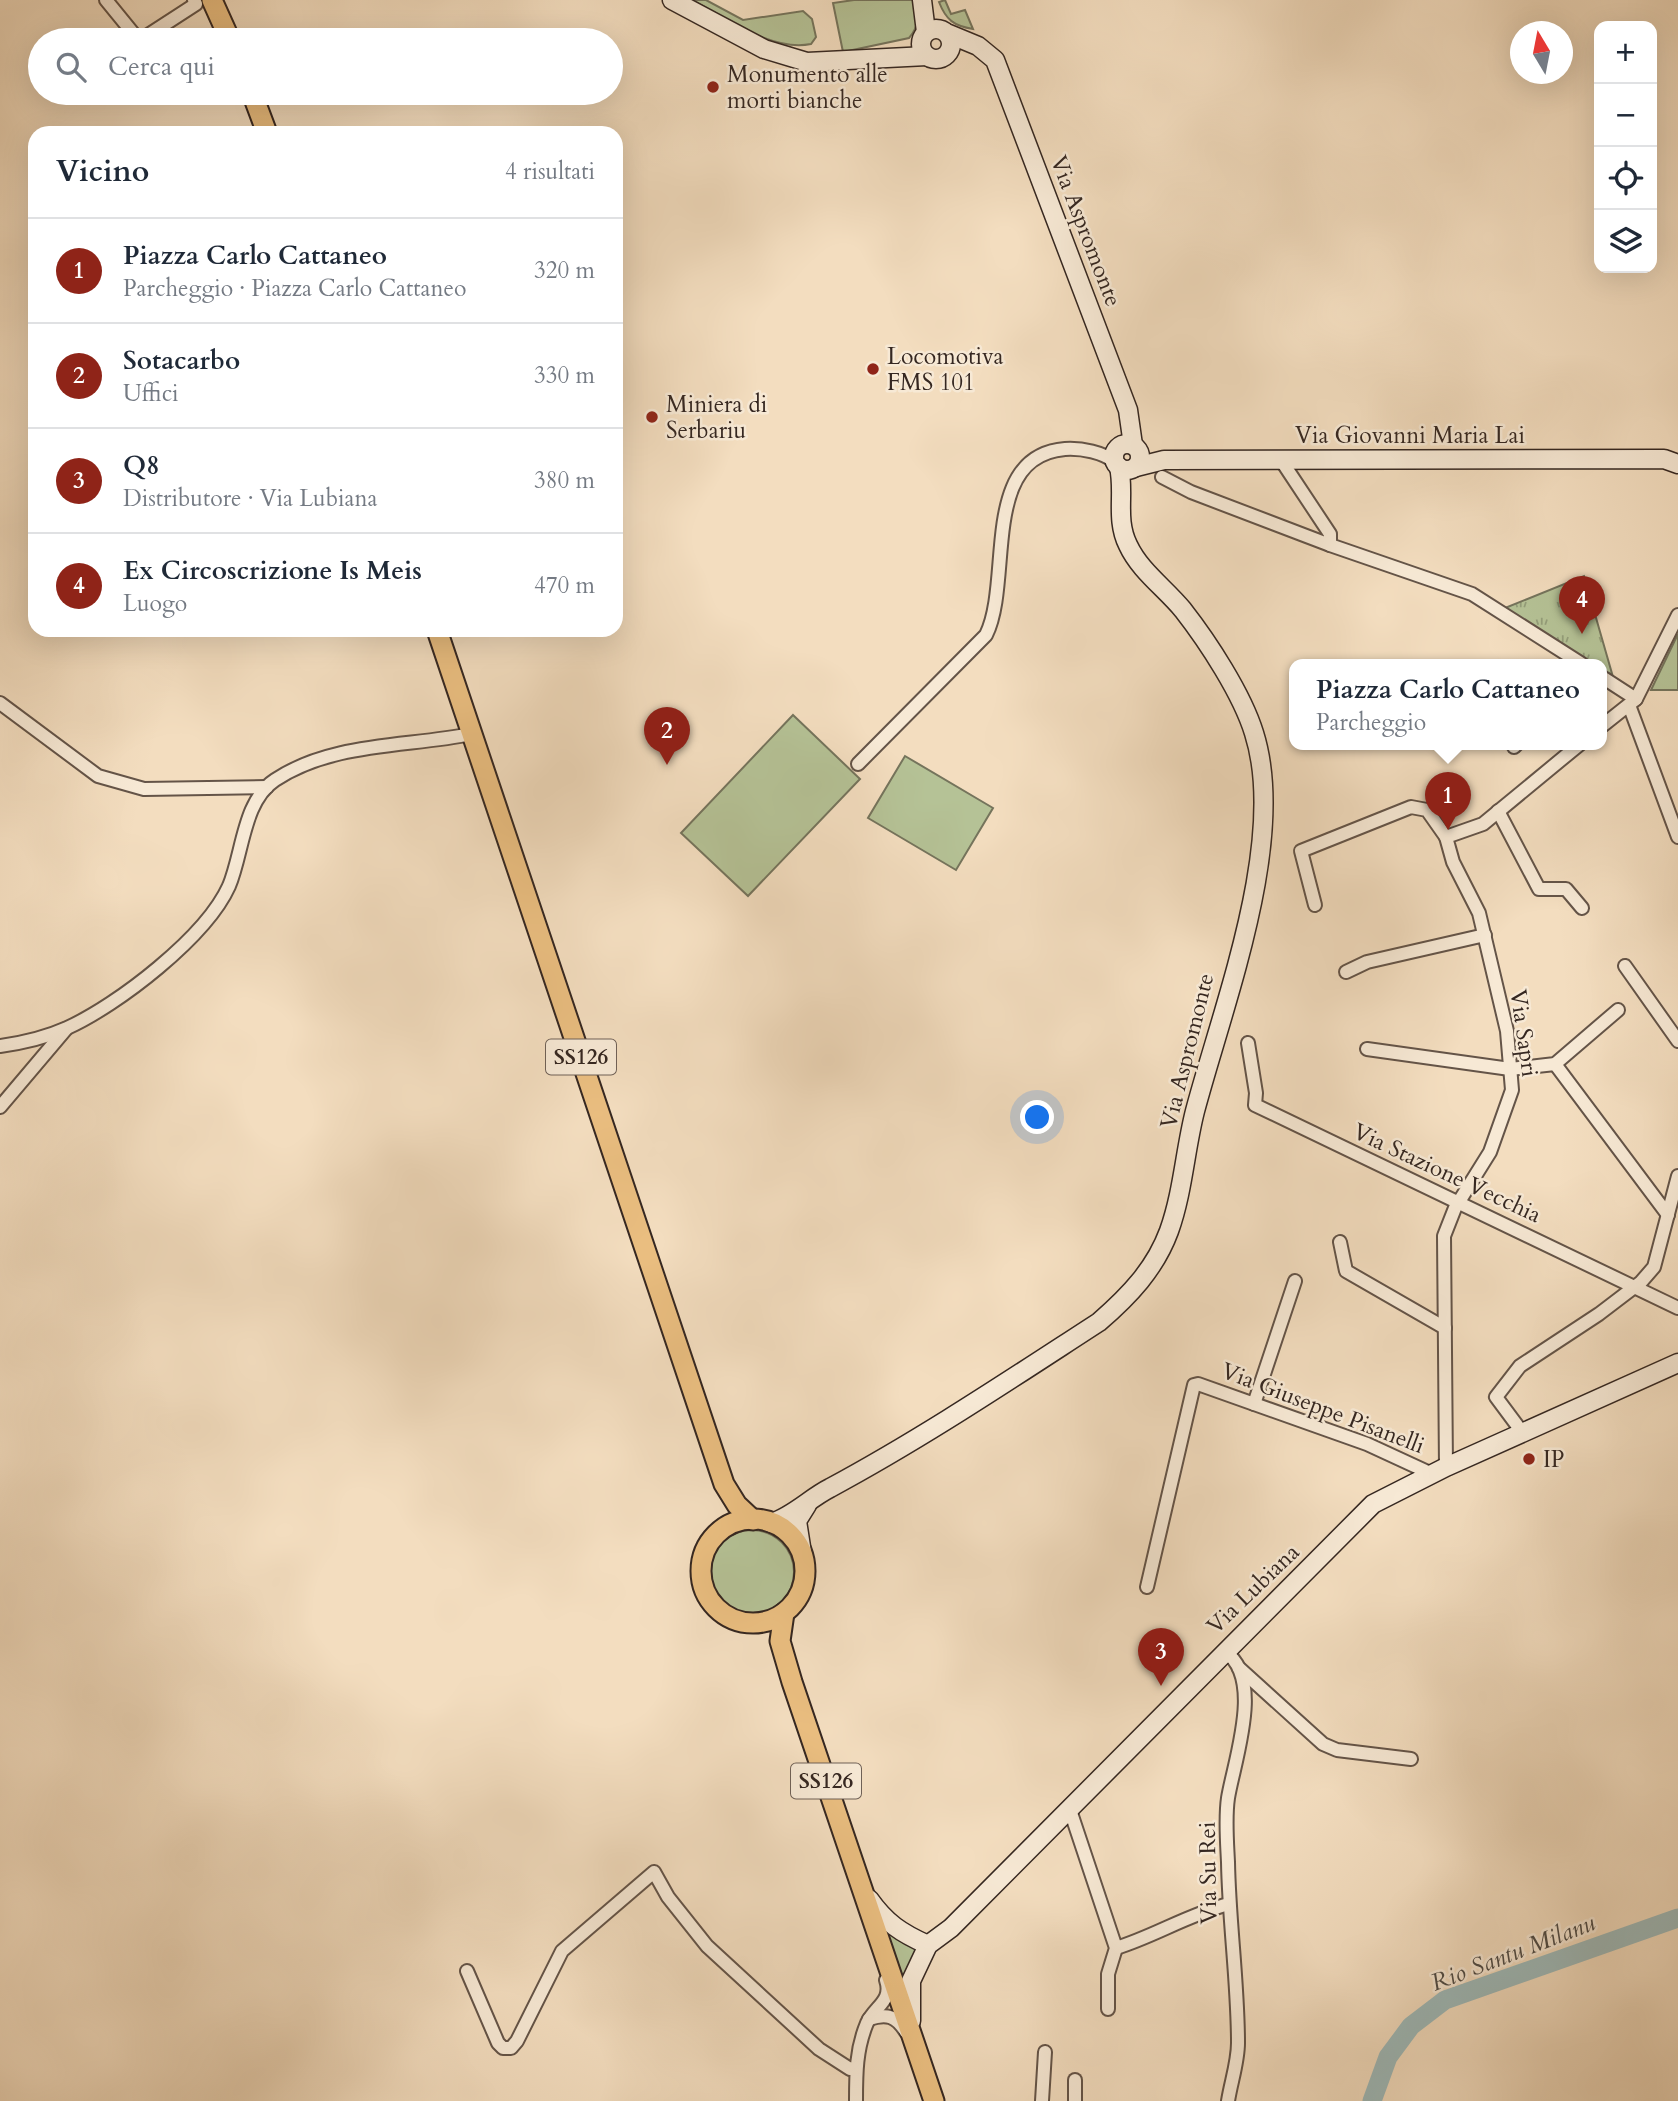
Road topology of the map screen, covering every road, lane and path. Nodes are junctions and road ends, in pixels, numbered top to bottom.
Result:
1 (106, 0) edge
2 (194, 0) edge
3 (212, 0) edge
4 (672, 0) edge
5 (922, 0) edge
6 (932, 0) edge
7 (129, 28) edge
8 (159, 28) edge
9 (225, 28) edge
10 (934, 33) junction
11 (985, 52) junction
12 (948, 53) junction
13 (927, 56) junction
14 (863, 61) junction
15 (256, 105) edge
16 (264, 126) edge
17 (1132, 459) junction
18 (1673, 459) edge
19 (1281, 460) junction
20 (1330, 545) junction
21 (1678, 615) edge
22 (439, 637) edge
23 (1574, 659) edge
24 (1607, 681) edge
25 (1632, 702) junction
26 (0, 703) edge
27 (1607, 722) edge
28 (471, 734) junction
29 (1573, 750) edge
30 (858, 764) dead end
31 (267, 786) junction
32 (1498, 811) junction
33 (1446, 837) junction
34 (1678, 838) edge
35 (1315, 905) dead end
36 (1582, 908) dead end
37 (1485, 935) junction
38 (1625, 966) dead end
39 (1346, 972) dead end
40 (1618, 1010) dead end
41 (66, 1028) junction
42 (1678, 1041) edge
43 (1248, 1043) dead end
44 (0, 1046) edge
45 (1367, 1049) dead end
46 (1555, 1064) junction
47 (1510, 1069) junction
48 (0, 1107) edge
49 (1678, 1176) edge
50 (1460, 1202) junction
51 (1668, 1215) junction
52 (1340, 1242) dead end
53 (1295, 1281) dead end
54 (1634, 1287) junction
55 (1678, 1308) edge
56 (1445, 1328) junction
57 (1678, 1363) edge
58 (1254, 1404) junction
59 (1522, 1432) junction
60 (1439, 1470) junction
61 (724, 1484) junction
62 (819, 1493) junction
63 (762, 1521) junction
64 (726, 1527) junction
65 (802, 1553) junction
66 (1147, 1587) dead end
67 (784, 1613) junction
68 (755, 1623) junction
69 (1224, 1651) junction
70 (1238, 1668) junction
71 (789, 1671) junction
72 (1410, 1759) dead end
73 (1069, 1807) junction
74 (863, 1891) junction
75 (1229, 1904) junction
76 (878, 1938) junction
77 (928, 1945) junction
78 (1116, 1948) junction
79 (467, 1971) dead end
80 (1108, 2009) dead end
81 (869, 2019) junction
82 (1045, 2052) dead end
83 (918, 2053) junction
84 (855, 2068) junction
85 (1075, 2080) dead end
86 (856, 2101) edge
87 (934, 2101) edge
88 (1042, 2101) edge
89 (1075, 2101) edge
90 (1228, 2101) edge

1 - 7 street
2 - 8 street
3 - 9 main road
4 - 14 main road
5 - 10 main road
6 - 10 main road
10 - 11 main road
10 - 12 main road
10 - 13 main road
10 - 14 main road
11 - 12 main road
11 - 17 main road, Via Aspromonte
12 - 13 main road
13 - 14 main road
15 - 16 main road
17 - 19 main road, Via Giovanni Maria Lai
17 - 20 street
17 - 30 street
17 - 62 main road, Via Aspromonte
18 - 19 main road, Via Giovanni Maria Lai
19 - 20 street
20 - 23 street
21 - 25 street
22 - 28 main road, SS126
24 - 25 street
25 - 27 street
25 - 34 street
26 - 31 street
28 - 31 street
28 - 61 main road, SS126
29 - 32 street
31 - 41 street
32 - 33 street
32 - 36 street
33 - 35 street, Via Sapri
33 - 37 street, Via Sapri
37 - 39 street
37 - 47 street, Via Sapri
38 - 42 street
40 - 46 street
41 - 44 street
41 - 48 street
43 - 50 street, Via Stazione Vecchia
45 - 47 street
46 - 47 street
46 - 51 street
47 - 50 street, Via Sapri
49 - 51 street
50 - 54 street, Via Stazione Vecchia
50 - 56 street, Via Sapri
51 - 54 street
52 - 56 street
53 - 58 street
54 - 55 street, Via Stazione Vecchia
54 - 59 street
56 - 60 street, Via Sapri
57 - 59 main road, Via Lubiana
58 - 60 street, Via Giuseppe Pisanelli
58 - 66 street, Via Giuseppe Pisanelli
59 - 60 main road, Via Lubiana
60 - 69 main road, Via Lubiana
61 - 63 main road, SS126
61 - 64 main road, SS126
62 - 63 main road, Via Aspromonte
62 - 65 main road, Via Aspromonte
63 - 64 main road
63 - 65 main road, SS126
64 - 68 main road
65 - 67 main road
67 - 68 main road
67 - 71 main road, SS126
68 - 71 main road, SS126
69 - 70 street, Via Su Rei
69 - 73 main road, Via Lubiana
70 - 72 street
70 - 75 street, Via Su Rei
71 - 74 main road, SS126
73 - 77 main road, Via Lubiana
73 - 78 street
74 - 76 main road, SS126
74 - 77 main road
75 - 78 street
75 - 90 street, Via Su Rei
76 - 81 street
76 - 83 main road, SS126
77 - 83 main road, Via Lubiana
78 - 80 street
79 - 84 street
81 - 83 street
81 - 84 street
82 - 88 street
83 - 87 main road, SS126
84 - 86 street
85 - 89 street

